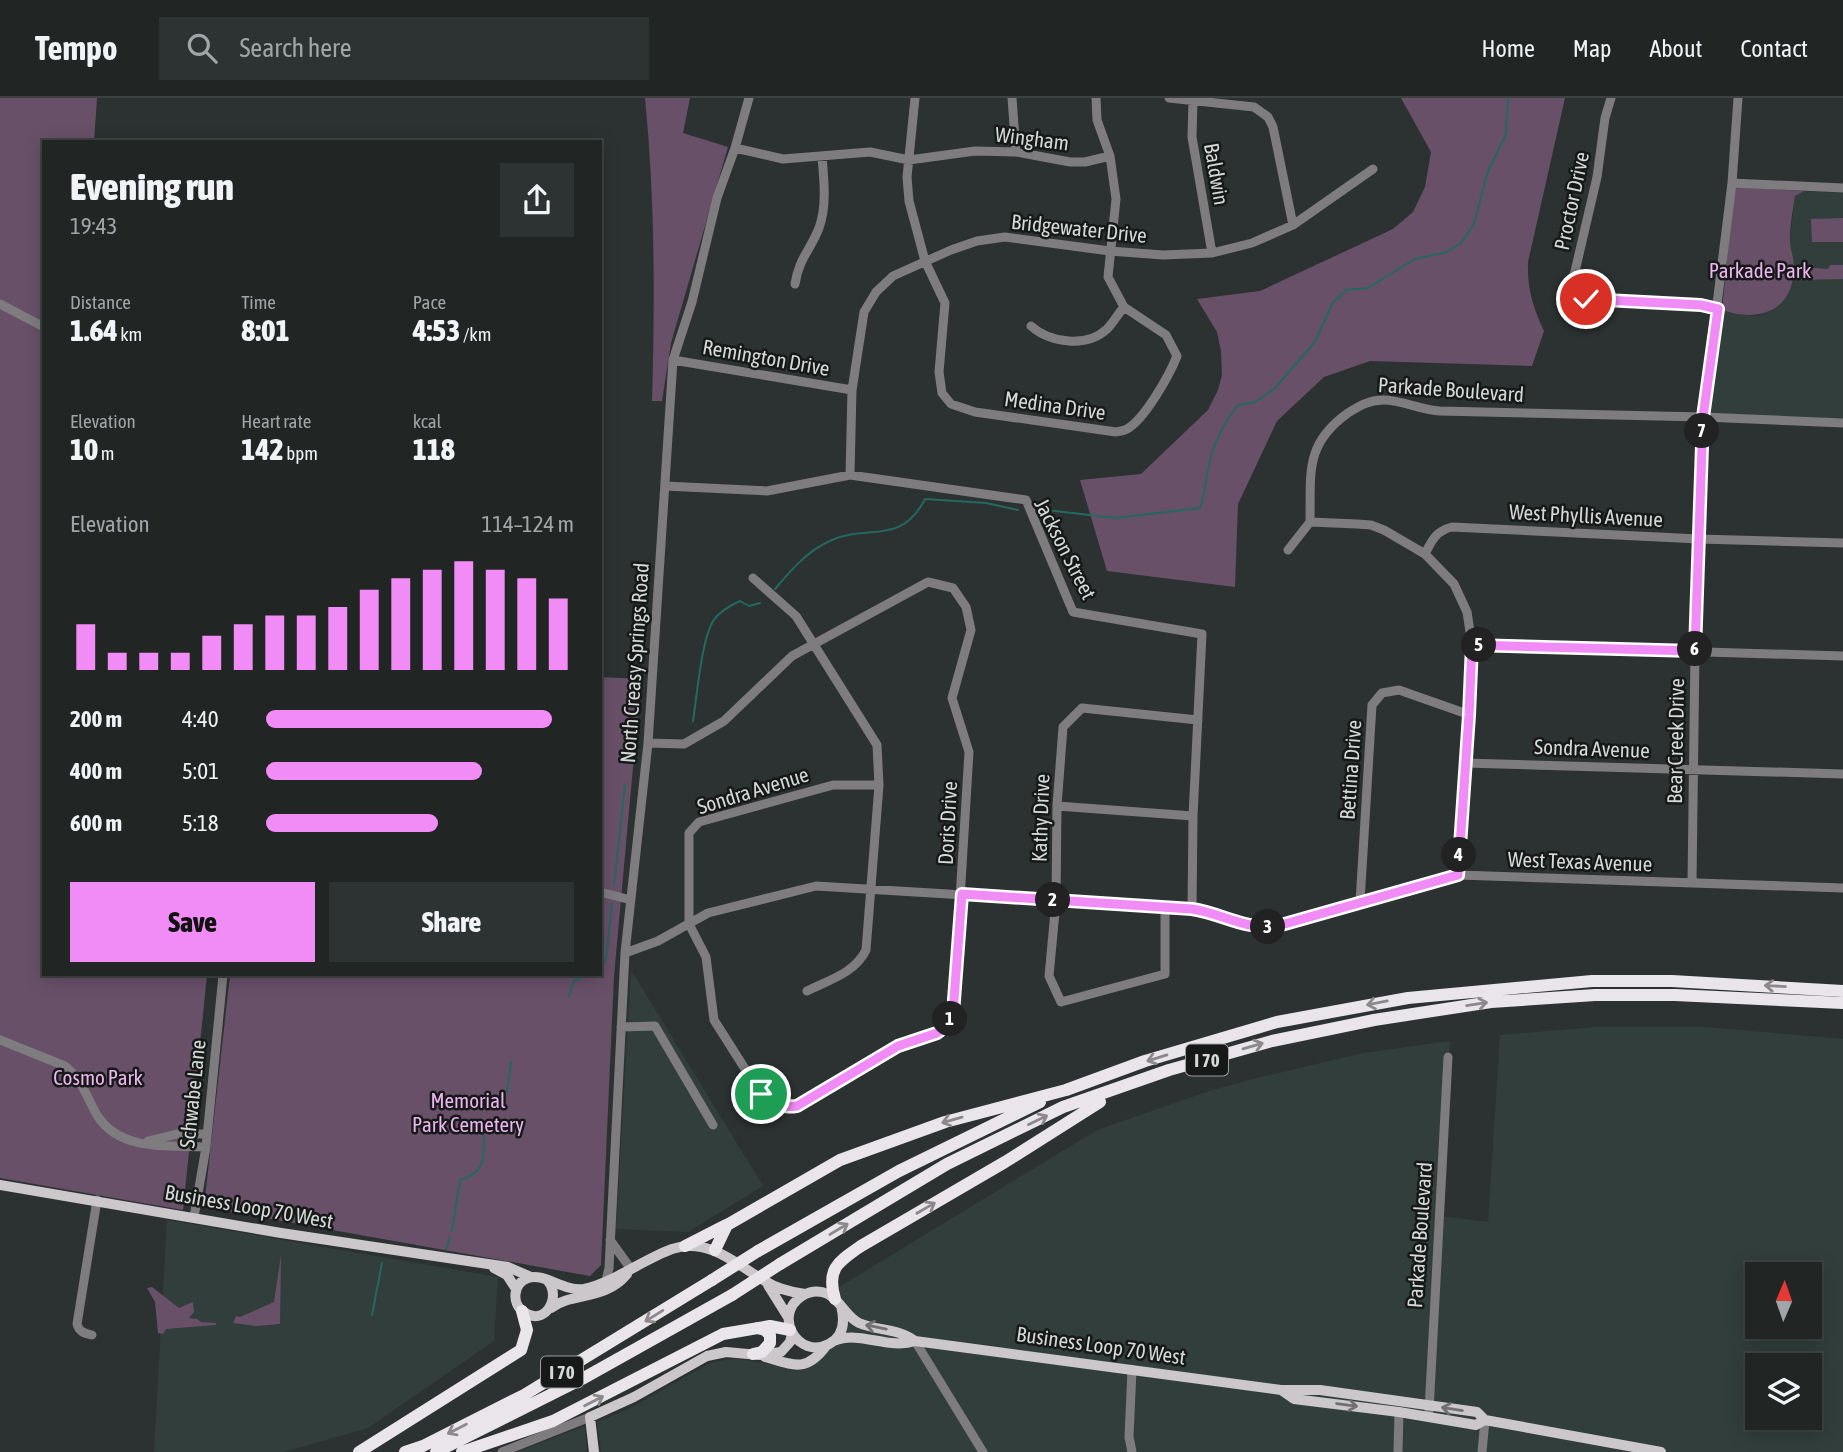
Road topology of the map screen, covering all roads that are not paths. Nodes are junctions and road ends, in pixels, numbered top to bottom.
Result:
1 (749, 98) edge
2 (915, 98) edge
3 (1012, 98) edge
4 (1096, 98) edge
5 (1169, 98) edge
6 (1611, 98) edge
7 (1738, 98) edge
8 (1193, 100) junction
9 (735, 148) junction
10 (1016, 152) junction
11 (1110, 156) junction
12 (822, 157) junction
13 (909, 160) junction
14 (1373, 169) dead end
15 (1732, 183) junction
16 (1843, 188) edge
17 (1293, 225) junction
18 (1110, 251) junction
19 (1212, 253) junction
20 (925, 261) junction
21 (795, 284) dead end
22 (0, 304) edge
23 (1124, 307) junction
24 (1718, 309) junction
25 (42, 326) edge
26 (1031, 326) dead end
27 (673, 360) junction
28 (852, 390) junction
29 (1703, 417) junction
30 (1843, 423) edge
31 (850, 475) junction
32 (665, 486) junction
33 (1310, 522) junction
34 (1699, 539) junction
35 (1843, 542) edge
36 (1288, 550) dead end
37 (1424, 554) junction
38 (753, 578) dead end
39 (816, 645) junction
40 (1472, 645) junction
41 (1695, 651) junction
42 (1843, 656) edge
43 (1469, 715) junction
44 (1198, 720) junction
45 (648, 743) junction
46 (1465, 762) junction
47 (1693, 769) junction
48 (1843, 774) edge
49 (878, 785) junction
50 (1057, 806) junction
51 (1193, 816) junction
52 (1458, 875) junction
53 (1692, 883) junction
54 (1843, 888) edge
55 (871, 889) junction
56 (602, 893) edge
57 (962, 894) junction
58 (631, 900) junction
59 (1056, 901) junction
60 (1360, 902) junction
61 (1165, 907) junction
62 (1192, 909) junction
63 (690, 924) junction
64 (625, 953) junction
65 (223, 976) edge
66 (807, 991) dead end
67 (1843, 991) edge
68 (1843, 1003) edge
69 (621, 1027) junction
70 (0, 1040) edge
71 (1448, 1056) dead end
72 (1146, 1079) junction
73 (1066, 1090) junction
74 (713, 1125) dead end
75 (207, 1134) junction
76 (139, 1143) junction
77 (206, 1147) junction
78 (0, 1185) edge
79 (97, 1200) junction
80 (194, 1217) junction
81 (727, 1225) junction
82 (610, 1240) junction
83 (685, 1246) junction
84 (715, 1250) junction
85 (491, 1266) junction
86 (631, 1269) junction
87 (531, 1277) junction
88 (606, 1280) junction
89 (548, 1281) junction
90 (766, 1283) junction
91 (516, 1289) junction
92 (805, 1294) junction
93 (838, 1303) junction
94 (550, 1308) junction
95 (522, 1311) junction
96 (790, 1327) junction
97 (754, 1328) junction
98 (92, 1335) dead end
99 (915, 1341) junction
100 (830, 1343) junction
101 (756, 1354) junction
102 (1132, 1370) junction
103 (1281, 1390) junction
104 (1429, 1411) junction
105 (1399, 1412) junction
106 (590, 1416) junction
107 (1485, 1420) junction
108 (359, 1452) edge
109 (405, 1452) edge
110 (436, 1452) edge
111 (462, 1452) edge
112 (502, 1452) edge
113 (594, 1452) edge
114 (982, 1452) edge
115 (1132, 1452) edge
116 (1398, 1452) edge
117 (1482, 1452) edge
118 (1661, 1452) edge

1 - 9 street, North Creasy Springs Road
2 - 13 street
3 - 10 street
4 - 11 street
5 - 8 street
6 - 24 street, Proctor Drive
7 - 15 street, Bear Creek Drive
8 - 17 street
8 - 19 street, Baldwin
9 - 12 street, Wingham
9 - 27 street, North Creasy Springs Road
10 - 11 street, Wingham
10 - 13 street, Wingham
11 - 18 street
12 - 13 street, Wingham
12 - 21 street
13 - 20 street
14 - 17 street, Bridgewater Drive
15 - 16 street
15 - 24 street, Bear Creek Drive
17 - 19 street, Bridgewater Drive
18 - 19 street, Bridgewater Drive
18 - 20 street, Bridgewater Drive
18 - 23 street
20 - 23 street, Medina Drive
20 - 28 street, Bridgewater Drive
22 - 25 street
23 - 26 street
24 - 29 street, Bear Creek Drive
27 - 28 street, Remington Drive
27 - 32 street, North Creasy Springs Road
28 - 31 street, Bridgewater Drive
29 - 30 street, Parkade Boulevard
29 - 33 street, Parkade Boulevard
29 - 34 street, Bear Creek Drive
31 - 32 street, Jackson Street
31 - 44 street, Jackson Street
32 - 45 street, North Creasy Springs Road
33 - 36 street
33 - 37 street
34 - 35 street, West Phyllis Avenue
34 - 37 street, West Phyllis Avenue
34 - 41 street, Bear Creek Drive
37 - 40 street
38 - 39 street
39 - 45 street, Doris Drive
39 - 49 street
39 - 57 street, Doris Drive
40 - 41 street
40 - 43 street
41 - 42 street
41 - 47 street, Bear Creek Drive
43 - 46 street
43 - 60 street, Bettina Drive
44 - 50 street, Kathy Drive
44 - 51 street, Jackson Street
45 - 58 street, North Creasy Springs Road
46 - 47 street, Sondra Avenue
46 - 52 street
47 - 48 street, Sondra Avenue
47 - 53 street, Bear Creek Drive
49 - 55 street
49 - 63 street, Sondra Avenue
50 - 51 street
50 - 59 street, Kathy Drive
51 - 62 street, Jackson Street
52 - 53 street, West Texas Avenue
52 - 60 street, West Texas Avenue
53 - 54 street, West Texas Avenue
55 - 57 street, West Texas Avenue
55 - 63 street, West Texas Avenue
55 - 66 street
56 - 58 street
57 - 59 street, West Texas Avenue
57 - 63 street, Doris Drive
58 - 64 street, North Creasy Springs Road
59 - 61 street, West Texas Avenue
59 - 61 street, Kathy Drive
60 - 62 street, West Texas Avenue
61 - 62 street, West Texas Avenue
63 - 64 street, West Texas Avenue
64 - 69 street, North Creasy Springs Road
65 - 75 street, Schwabe Lane
67 -> 73 highway, I 70
72 -> 68 highway, I 70
69 - 74 street
69 - 82 street, North Creasy Springs Road
70 - 76 street
71 - 104 street, Parkade Boulevard
93 -> 72 highway
110 -> 72 highway, I 70, bridge
73 -> 81 highway
73 -> 109 highway, I 70, bridge
75 - 76 street
75 - 77 street, Schwabe Lane
76 - 77 street
77 - 80 street, Schwabe Lane
78 - 79 main road, Business Loop 70 West
79 - 80 main road, Business Loop 70 West
79 - 98 street
80 - 85 main road, Business Loop 70 West
81 - 83 highway
81 - 84 highway
82 - 86 street
82 - 88 street, North Creasy Springs Road
83 - 84 main road
83 - 86 main road
84 - 90 main road
85 - 87 main road, Business Loop 70 West
85 - 91 main road
86 - 88 main road
86 - 94 main road
87 - 89 main road
87 - 91 main road
88 - 89 main road
89 - 94 main road
90 - 92 main road
90 - 96 main road
91 - 95 main road
92 - 93 main road
92 - 96 main road
99 -> 93 main road, Business Loop 70 West
93 - 100 main road
94 - 95 main road
95 - 108 highway
96 - 97 highway
96 - 100 main road
96 - 101 main road
97 - 101 highway
111 -> 97 highway
99 - 100 main road, Business Loop 70 West
99 - 102 main road, Business Loop 70 West
99 - 114 street
100 - 101 main road
101 - 106 main road
102 - 103 main road, Business Loop 70 West
102 - 115 street
103 - 104 main road, Business Loop 70 West
103 -> 105 main road, Business Loop 70 West
104 - 105 main road, Business Loop 70 West
104 - 107 main road, Business Loop 70 West
105 - 116 street
106 - 112 street
106 - 113 main road
107 - 117 street
107 - 118 main road, Business Loop 70 West

